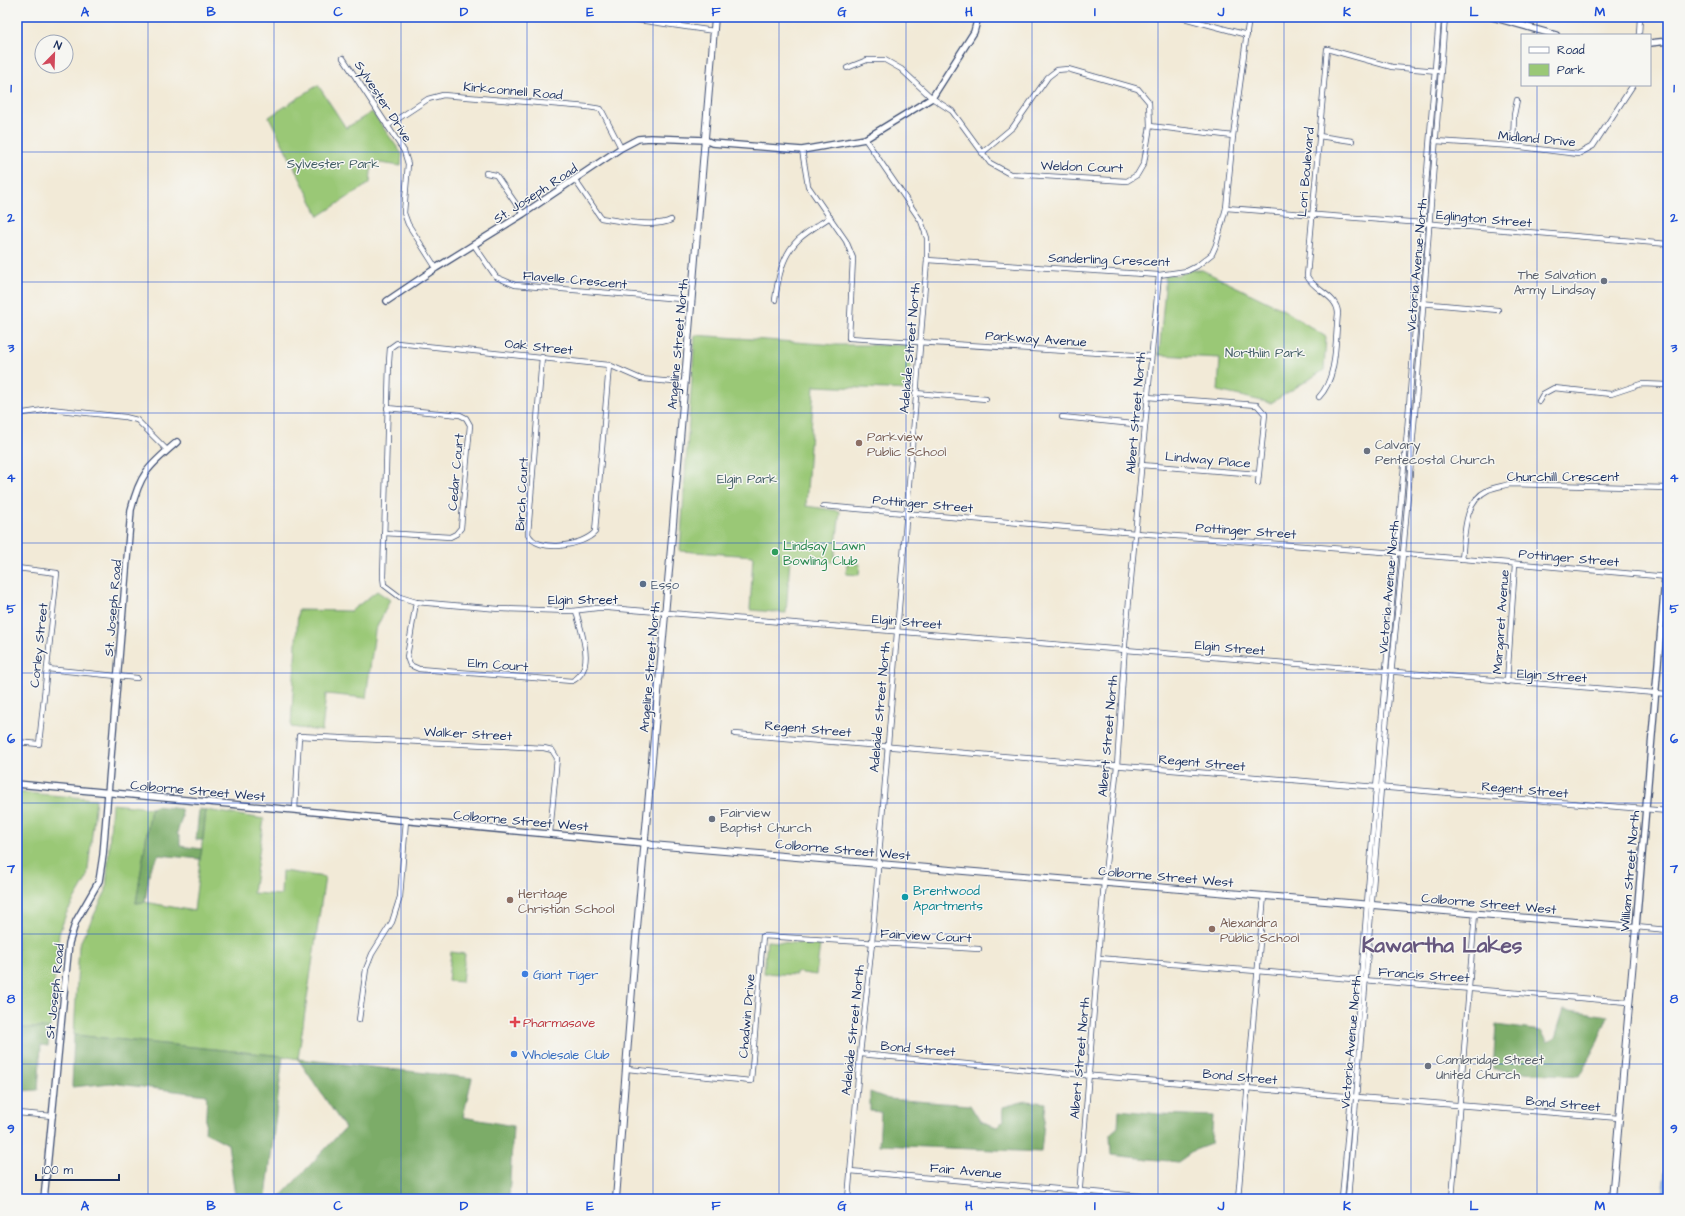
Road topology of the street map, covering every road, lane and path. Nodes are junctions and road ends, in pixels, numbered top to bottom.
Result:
1 (618, 17) edge
2 (715, 17) edge
3 (978, 17) edge
4 (1180, 17) edge
5 (1249, 17) edge
6 (1439, 17) edge
7 (1445, 17) edge
8 (1492, 17) edge
9 (1640, 17) edge
10 (714, 31) junction
11 (1552, 34) edge
12 (1639, 34) edge
13 (1246, 35) junction
14 (1668, 41) edge
15 (1651, 43) edge
16 (343, 58) dead end
17 (847, 68) dead end
18 (1435, 71) junction
19 (1441, 72) junction
20 (1632, 86) edge
21 (932, 98) junction
22 (1517, 100) dead end
23 (387, 126) junction
24 (1150, 126) junction
25 (1233, 136) junction
26 (1319, 136) junction
27 (865, 139) junction
28 (705, 140) junction
29 (1429, 140) junction
30 (1352, 141) dead end
31 (1436, 141) junction
32 (1513, 146) junction
33 (621, 148) junction
34 (802, 150) junction
35 (982, 153) junction
36 (486, 173) dead end
37 (575, 180) junction
38 (1226, 208) junction
39 (523, 214) junction
40 (1313, 214) junction
41 (830, 217) junction
42 (671, 220) dead end
43 (1423, 223) junction
44 (1430, 224) junction
45 (1668, 244) edge
46 (474, 245) junction
47 (927, 260) junction
48 (436, 268) junction
49 (1159, 274) junction
50 (692, 300) junction
51 (775, 300) dead end
52 (387, 301) dead end
53 (1416, 303) junction
54 (1423, 303) junction
55 (1498, 310) dead end
56 (920, 342) junction
57 (390, 348) joint
58 (1151, 356) junction
59 (542, 357) junction
60 (609, 365) junction
61 (684, 383) junction
62 (1668, 385) edge
63 (915, 394) junction
64 (1147, 397) junction
65 (1319, 397) dead end
66 (986, 399) dead end
67 (1409, 400) junction
68 (1416, 401) junction
69 (1539, 401) dead end
70 (387, 408) junction
71 (17, 414) edge
72 (1062, 417) dead end
73 (1144, 425) junction
74 (177, 442) dead end
75 (167, 450) junction
76 (1141, 465) junction
77 (1258, 474) junction
78 (1258, 483) dead end
79 (1668, 488) edge
80 (823, 506) dead end
81 (907, 513) junction
82 (384, 533) junction
83 (1136, 533) junction
84 (1668, 544) edge
85 (1396, 553) junction
86 (1403, 554) junction
87 (1462, 559) junction
88 (1515, 564) junction
89 (17, 568) edge
90 (1667, 577) edge
91 (416, 602) junction
92 (576, 611) junction
93 (664, 613) junction
94 (897, 631) junction
95 (1125, 650) junction
96 (47, 669) junction
97 (1389, 671) junction
98 (117, 675) junction
99 (137, 678) dead end
100 (1507, 682) junction
101 (1655, 693) junction
102 (1668, 694) edge
103 (735, 734) dead end
104 (17, 742) edge
105 (887, 746) junction
106 (1116, 766) junction
107 (17, 784) edge
108 (1379, 788) junction
109 (107, 792) junction
110 (1645, 809) junction
111 (295, 810) junction
112 (1668, 811) edge
113 (406, 820) junction
114 (550, 833) junction
115 (644, 843) junction
116 (878, 863) junction
117 (1104, 882) junction
118 (1264, 895) junction
119 (1370, 904) junction
120 (1475, 913) junction
121 (1636, 927) junction
122 (1668, 930) edge
123 (872, 943) junction
124 (979, 949) dead end
125 (1099, 958) junction
126 (1258, 972) junction
127 (1364, 981) junction
128 (1469, 988) junction
129 (1628, 1002) junction
130 (359, 1020) dead end
131 (1356, 1037) junction
132 (1362, 1038) junction
133 (860, 1054) junction
134 (627, 1069) junction
135 (1089, 1075) junction
136 (1249, 1088) junction
137 (1350, 1097) junction
138 (1357, 1097) junction
139 (1460, 1105) junction
140 (17, 1113) edge
141 (53, 1116) junction
142 (1619, 1118) junction
143 (1348, 1159) junction
144 (850, 1171) junction
145 (1080, 1190) junction
146 (44, 1199) edge
147 (616, 1199) edge
148 (848, 1199) edge
149 (1079, 1199) edge
150 (1174, 1199) edge
151 (1238, 1199) edge
152 (1342, 1199) edge
153 (1348, 1199) edge
154 (1452, 1199) edge
155 (1612, 1199) edge

1 - 10 street
2 - 10 main road, Angeline Street North
3 - 21 street
4 - 13 street
5 - 13 street, Sanderling Crescent
6 - 18 street, Victoria Avenue North
7 - 19 street, Victoria Avenue North
8 - 11 street
9 - 12 street
10 - 28 main road, Angeline Street North
13 - 25 street, Sanderling Crescent
14 - 15 street
16 - 23 street, Sylvester Drive
17 - 21 street, Weldon Court
18 - 19 street, Lori Boulevard
18 - 26 street, Lori Boulevard
18 - 29 street, Victoria Avenue North
19 - 31 street, Victoria Avenue North
20 - 32 street, Midland Drive
21 - 27 street
21 - 35 street, Weldon Court
22 - 32 street
23 - 33 street, Kirkconnell Road
23 - 48 street, Sylvester Drive
24 - 25 street
24 - 35 street, Weldon Court
24 - 35 street, Weldon Court
25 - 38 street, Sanderling Crescent
26 - 30 street
26 - 40 street, Lori Boulevard
27 - 34 street, St. Joseph Road
27 - 47 street, Adelaide Street North
28 - 33 street, St. Joseph Road
28 - 34 street, St. Joseph Road
28 - 50 main road, Angeline Street North
29 - 31 street, Midland Drive
29 - 43 street, Victoria Avenue North
31 - 32 street, Midland Drive
31 - 44 street, Victoria Avenue North
33 - 37 street, St. Joseph Road
34 - 41 street
36 - 39 street
37 - 39 street, St. Joseph Road
37 - 42 street
38 - 40 street, Eglington Street
38 - 49 street, Sanderling Crescent
39 - 46 street, St. Joseph Road
40 - 43 street, Eglington Street
40 - 65 street, Lori Boulevard
41 - 51 street
41 - 56 street, Parkway Avenue
43 - 44 street, Eglington Street
43 - 53 street, Victoria Avenue North
44 - 45 street, Eglington Street
44 - 54 street, Victoria Avenue North
46 - 48 street, St. Joseph Road
46 - 50 street, Flavelle Crescent
47 - 49 street, Sanderling Crescent
47 - 56 street, Adelaide Street North
48 - 52 street, St. Joseph Road
49 - 58 street, Albert Street North
50 - 61 main road, Angeline Street North
53 - 54 street
53 - 67 street, Victoria Avenue North
54 - 55 street
54 - 68 street, Victoria Avenue North
56 - 58 street, Parkway Avenue
56 - 63 street, Adelaide Street North
57 - 59 street, Oak Street
57 - 70 street, Elgin Street
58 - 64 street, Albert Street North
59 - 60 street, Oak Street
59 - 60 street, Birch Court
60 - 61 street, Oak Street
61 - 93 main road, Angeline Street North
62 - 69 street
63 - 66 street
63 - 81 street, Adelaide Street North
64 - 73 street, Albert Street North
64 - 77 street, Lindway Place
67 - 68 street
67 - 85 street, Victoria Avenue North
68 - 86 street, Victoria Avenue North
70 - 82 street, Elgin Street
70 - 82 street, Cedar Court
71 - 75 street
72 - 73 street
73 - 76 street, Albert Street North
74 - 75 street, St. Joseph Road
75 - 98 street, St. Joseph Road
76 - 77 street, Lindway Place
76 - 83 street, Albert Street North
77 - 78 street
79 - 87 street, Churchill Crescent
80 - 81 street, Pottinger Street
81 - 83 street, Pottinger Street
81 - 94 street, Adelaide Street North
82 - 91 street, Elgin Street
83 - 85 street, Pottinger Street
83 - 95 street, Albert Street North
84 - 90 street, William Street North
85 - 86 street, Pottinger Street
85 - 97 street, Victoria Avenue North
86 - 87 street, Pottinger Street
86 - 97 street, Victoria Avenue North
87 - 88 street, Pottinger Street
88 - 90 street, Pottinger Street
88 - 100 street, Margaret Avenue
89 - 96 street, Corley Street
90 - 101 street, William Street North
91 - 92 street, Elgin Street
91 - 92 street, Elm Court
92 - 93 street, Elgin Street
93 - 94 street, Elgin Street
93 - 115 main road, Angeline Street North
94 - 95 street, Elgin Street
94 - 105 street, Adelaide Street North
95 - 97 street, Elgin Street
95 - 106 street, Albert Street North
96 - 98 street
96 - 104 street, Corley Street
97 - 100 street, Elgin Street
97 - 108 street, Victoria Avenue North
98 - 99 street
98 - 109 street, St. Joseph Road
100 - 101 street, Elgin Street
101 - 102 street, Elgin Street
101 - 110 street, William Street North
103 - 105 street, Regent Street
105 - 106 street, Regent Street
105 - 116 street, Adelaide Street North
106 - 108 street, Regent Street
106 - 117 street, Albert Street North
107 - 109 street, Colborne Street West
108 - 110 street, Regent Street
108 - 119 street, Victoria Avenue North
109 - 111 street, Colborne Street West
109 - 141 street, St Joseph Road
110 - 112 street, Regent Street
110 - 121 street, William Street North
111 - 113 street, Colborne Street West
111 - 114 street, Walker Street
113 - 114 street, Colborne Street West
113 - 130 street
114 - 115 street, Colborne Street West
115 - 116 main road, Colborne Street West
115 - 134 main road, Angeline Street North
116 - 117 main road, Colborne Street West
116 - 123 street, Adelaide Street North
117 - 118 main road, Colborne Street West
117 - 125 street, Albert Street North
118 - 119 main road, Colborne Street West
118 - 126 street
119 - 120 main road, Colborne Street West
119 - 127 street, Victoria Avenue North
120 - 121 main road, Colborne Street West
120 - 128 street
121 - 122 street, Colborne Street West
121 - 129 main road, William Street North
123 - 124 street, Fairview Court
123 - 133 street, Adelaide Street North
123 - 134 street, Chadwin Drive
125 - 126 street, Francis Street
125 - 135 street, Albert Street North
126 - 127 street, Francis Street
126 - 136 street
127 - 128 street, Francis Street
127 - 131 street, Victoria Avenue North
127 - 132 street, Victoria Avenue North
128 - 129 street, Francis Street
128 - 139 street
129 - 142 main road, William Street North
131 - 132 street
131 - 137 street, Victoria Avenue North
132 - 138 street, Victoria Avenue North
133 - 135 street, Bond Street
133 - 144 street, Adelaide Street North
134 - 147 main road, Angeline Street North
135 - 136 street, Bond Street
135 - 145 street, Albert Street North
136 - 137 street, Bond Street
136 - 151 street
137 - 138 street, Bond Street
137 - 143 street, Victoria Avenue North
138 - 139 street, Bond Street
138 - 143 street, Victoria Avenue North
139 - 142 street, Bond Street
139 - 154 street
140 - 141 street
141 - 146 street, St Joseph Road
142 - 155 main road, William Street North
143 - 152 street, Victoria Avenue North
143 - 153 street, Victoria Avenue North
144 - 145 street, Fair Avenue
144 - 148 street, Adelaide Street North
145 - 149 street, Albert Street North
145 - 150 street, Fair Avenue

